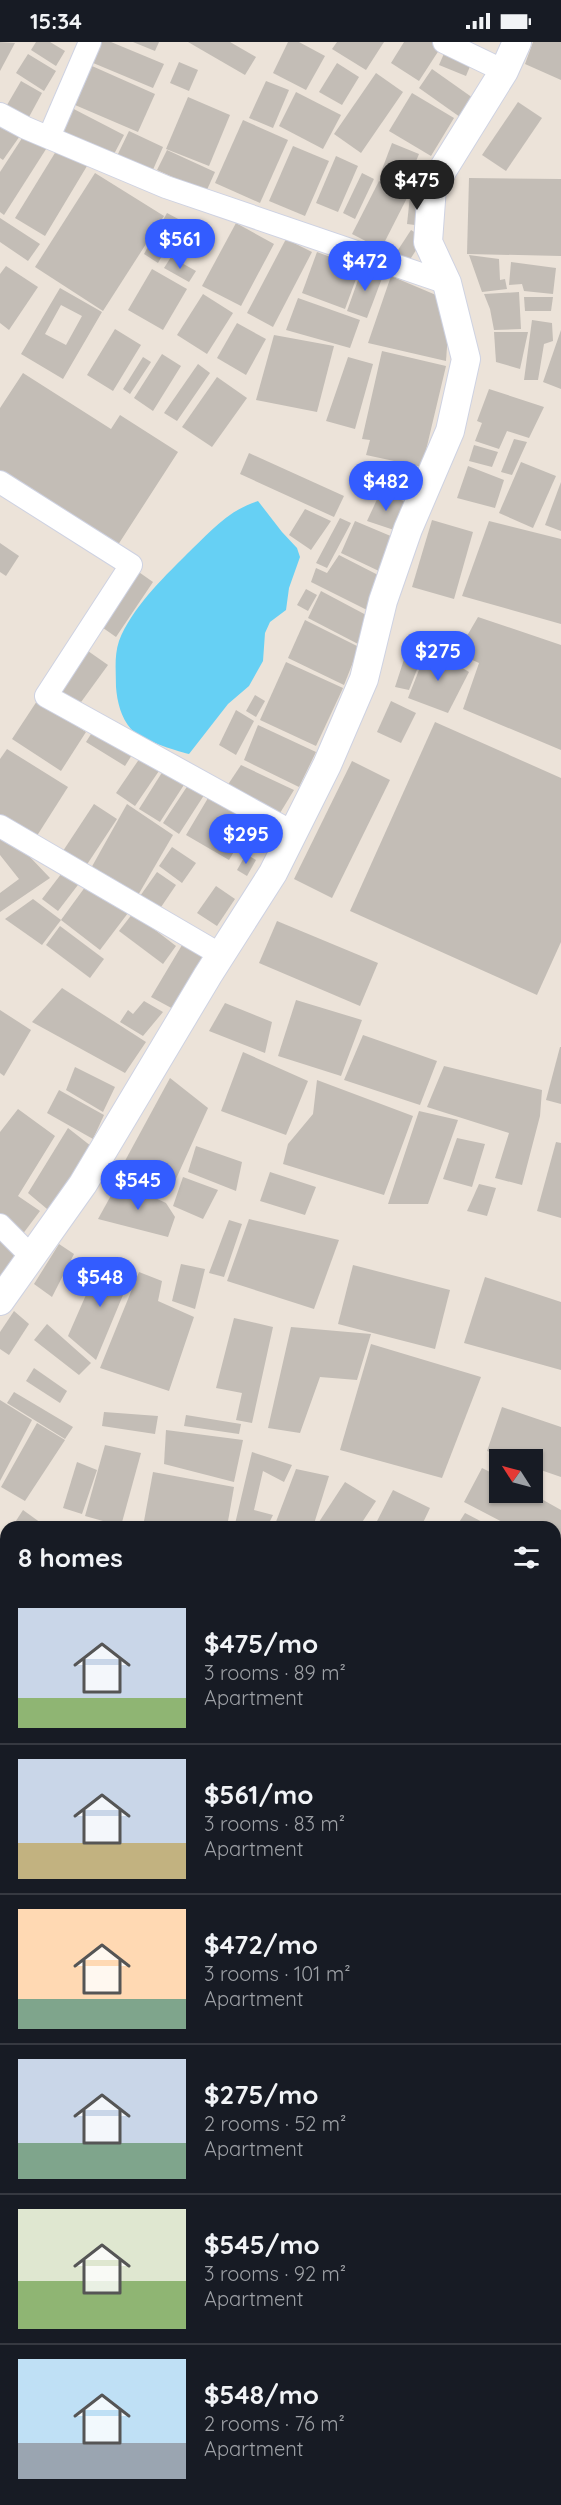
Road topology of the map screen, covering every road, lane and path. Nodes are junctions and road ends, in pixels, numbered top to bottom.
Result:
1 (90, 42) edge
2 (444, 42) edge
3 (517, 42) edge
4 (504, 71) junction
5 (0, 114) edge
6 (49, 137) junction
7 (447, 283) junction
8 (0, 482) edge
9 (0, 826) edge
10 (292, 832) junction
11 (221, 955) junction
12 (0, 1225) edge
13 (32, 1257) junction
14 (0, 1301) edge

1 - 6 street
2 - 4 street
3 - 4 street
4 - 7 street
5 - 6 street
6 - 7 street
7 - 10 street
8 - 10 street
9 - 11 street
10 - 11 street
11 - 13 street
12 - 13 street
13 - 14 street

